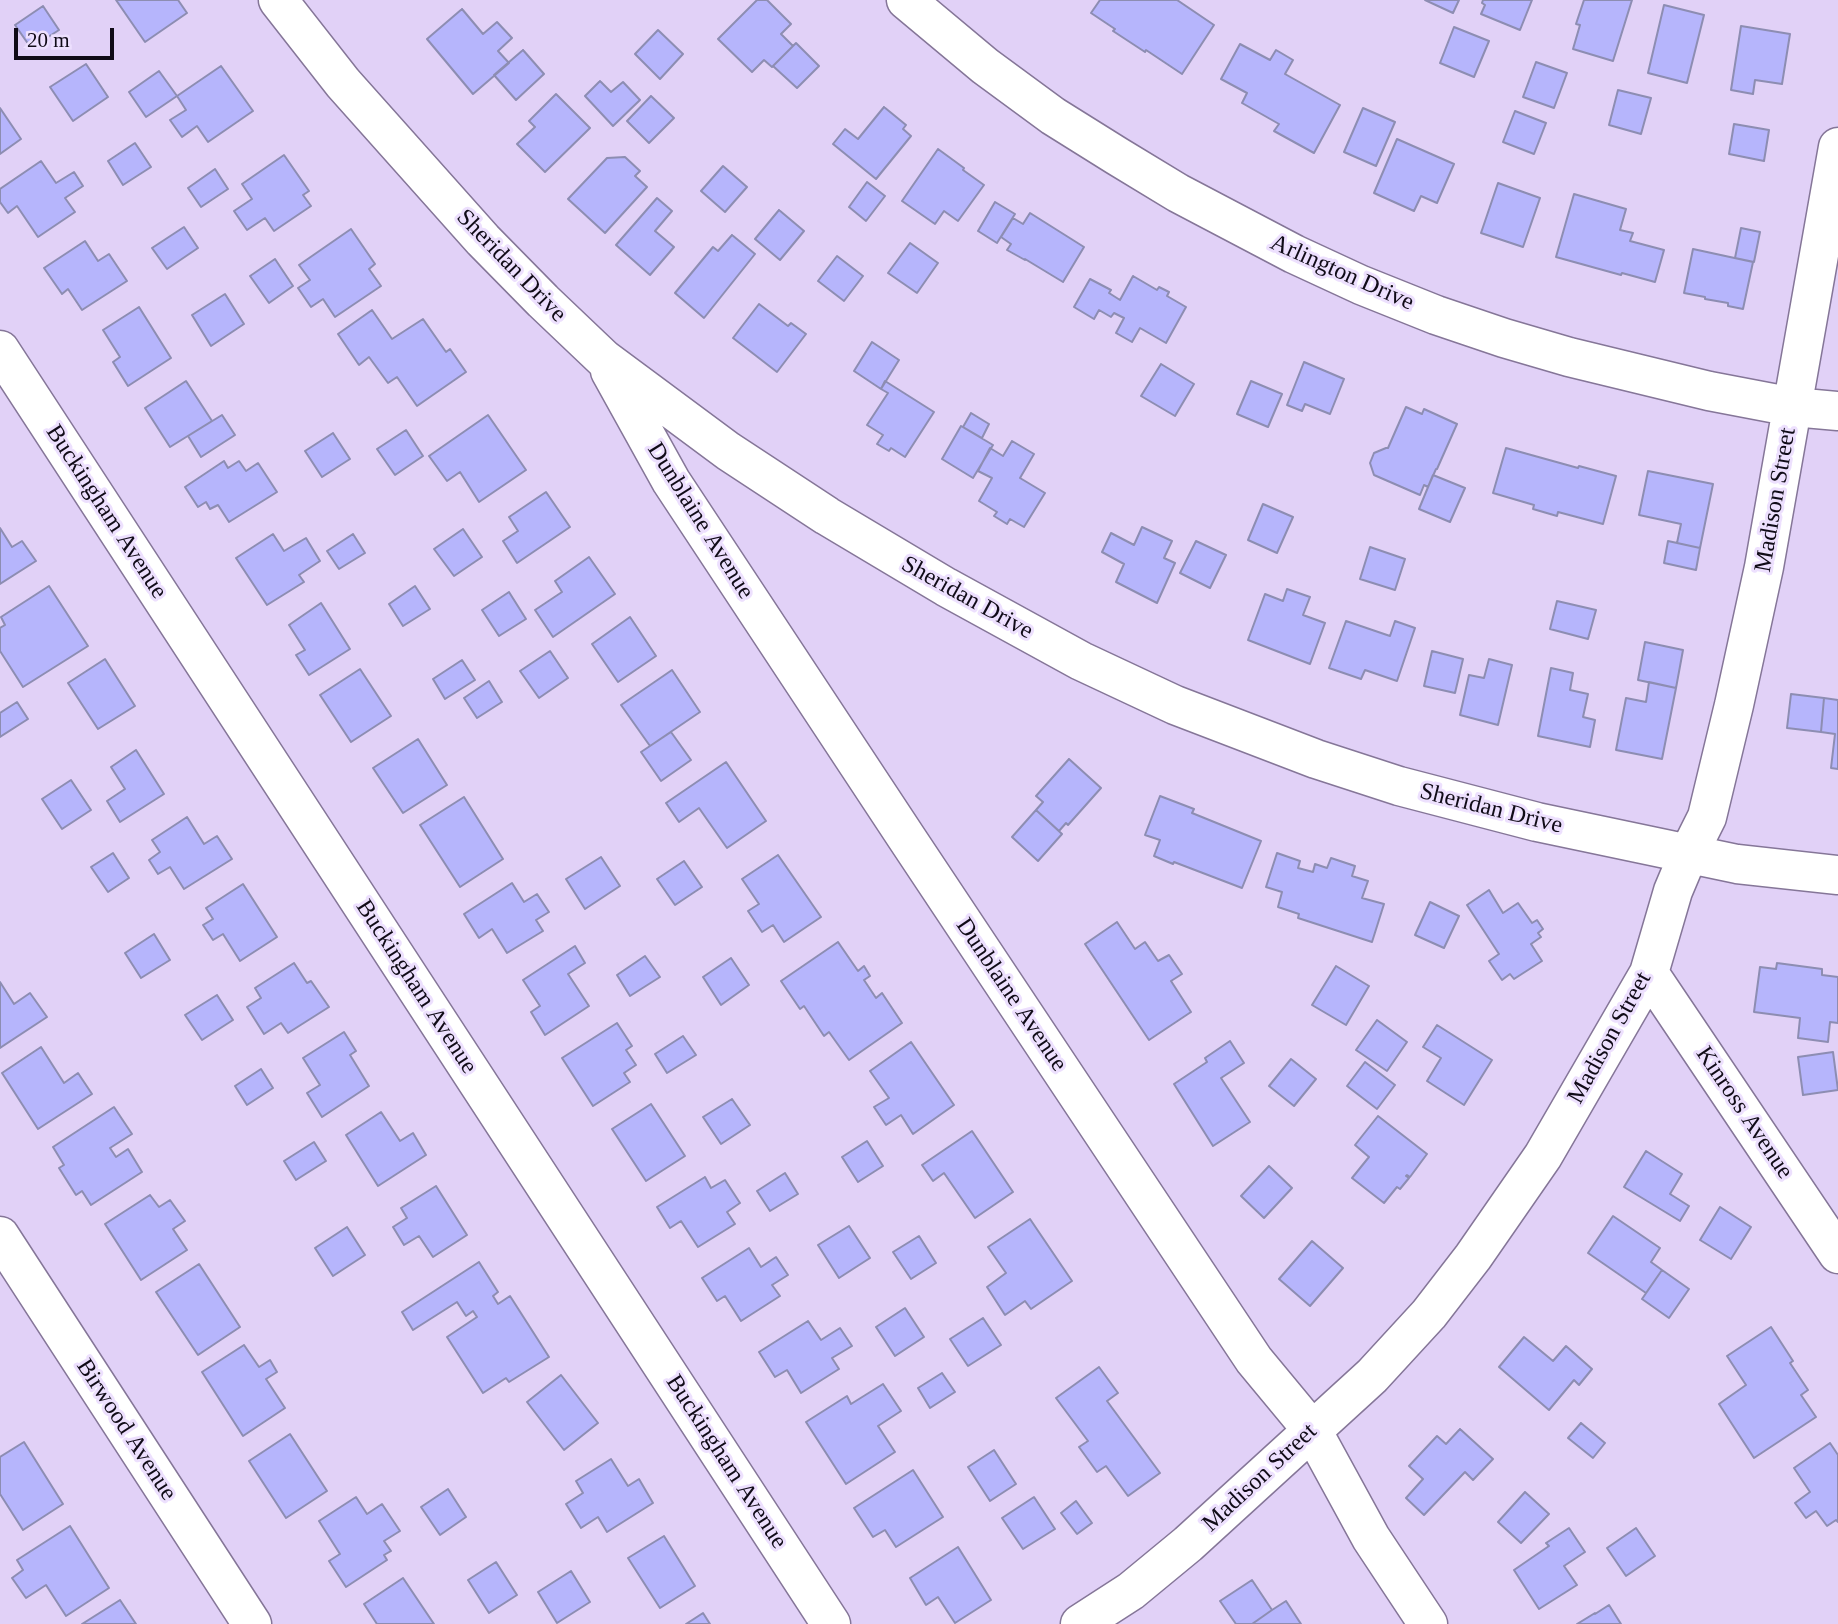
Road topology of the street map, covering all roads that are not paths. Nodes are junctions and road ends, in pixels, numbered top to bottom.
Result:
1 (278, 0) edge
2 (906, 0) edge
3 (1838, 147) edge
4 (0, 351) edge
5 (604, 359) junction
6 (1793, 407) junction
7 (1838, 411) edge
8 (1689, 853) junction
9 (1838, 875) edge
10 (1649, 973) junction
11 (0, 1236) edge
12 (1838, 1254) edge
13 (1312, 1430) junction
14 (252, 1624) edge
15 (831, 1624) edge
16 (1080, 1624) edge
17 (1427, 1624) edge

1 - 5 street, Sheridan Drive
2 - 6 street, Arlington Drive
3 - 6 street, Madison Street
4 - 15 street, Buckingham Avenue
5 - 8 street, Sheridan Drive
5 - 13 street, Dunblaine Avenue
6 - 7 street, Arlington Drive
6 - 8 street, Madison Street
8 - 9 street, Sheridan Drive
8 - 10 street, Madison Street
10 - 12 street, Kinross Avenue
10 - 13 street, Madison Street
11 - 14 street, Birwood Avenue
13 - 16 street, Madison Street
13 - 17 street, Dunblaine Avenue

